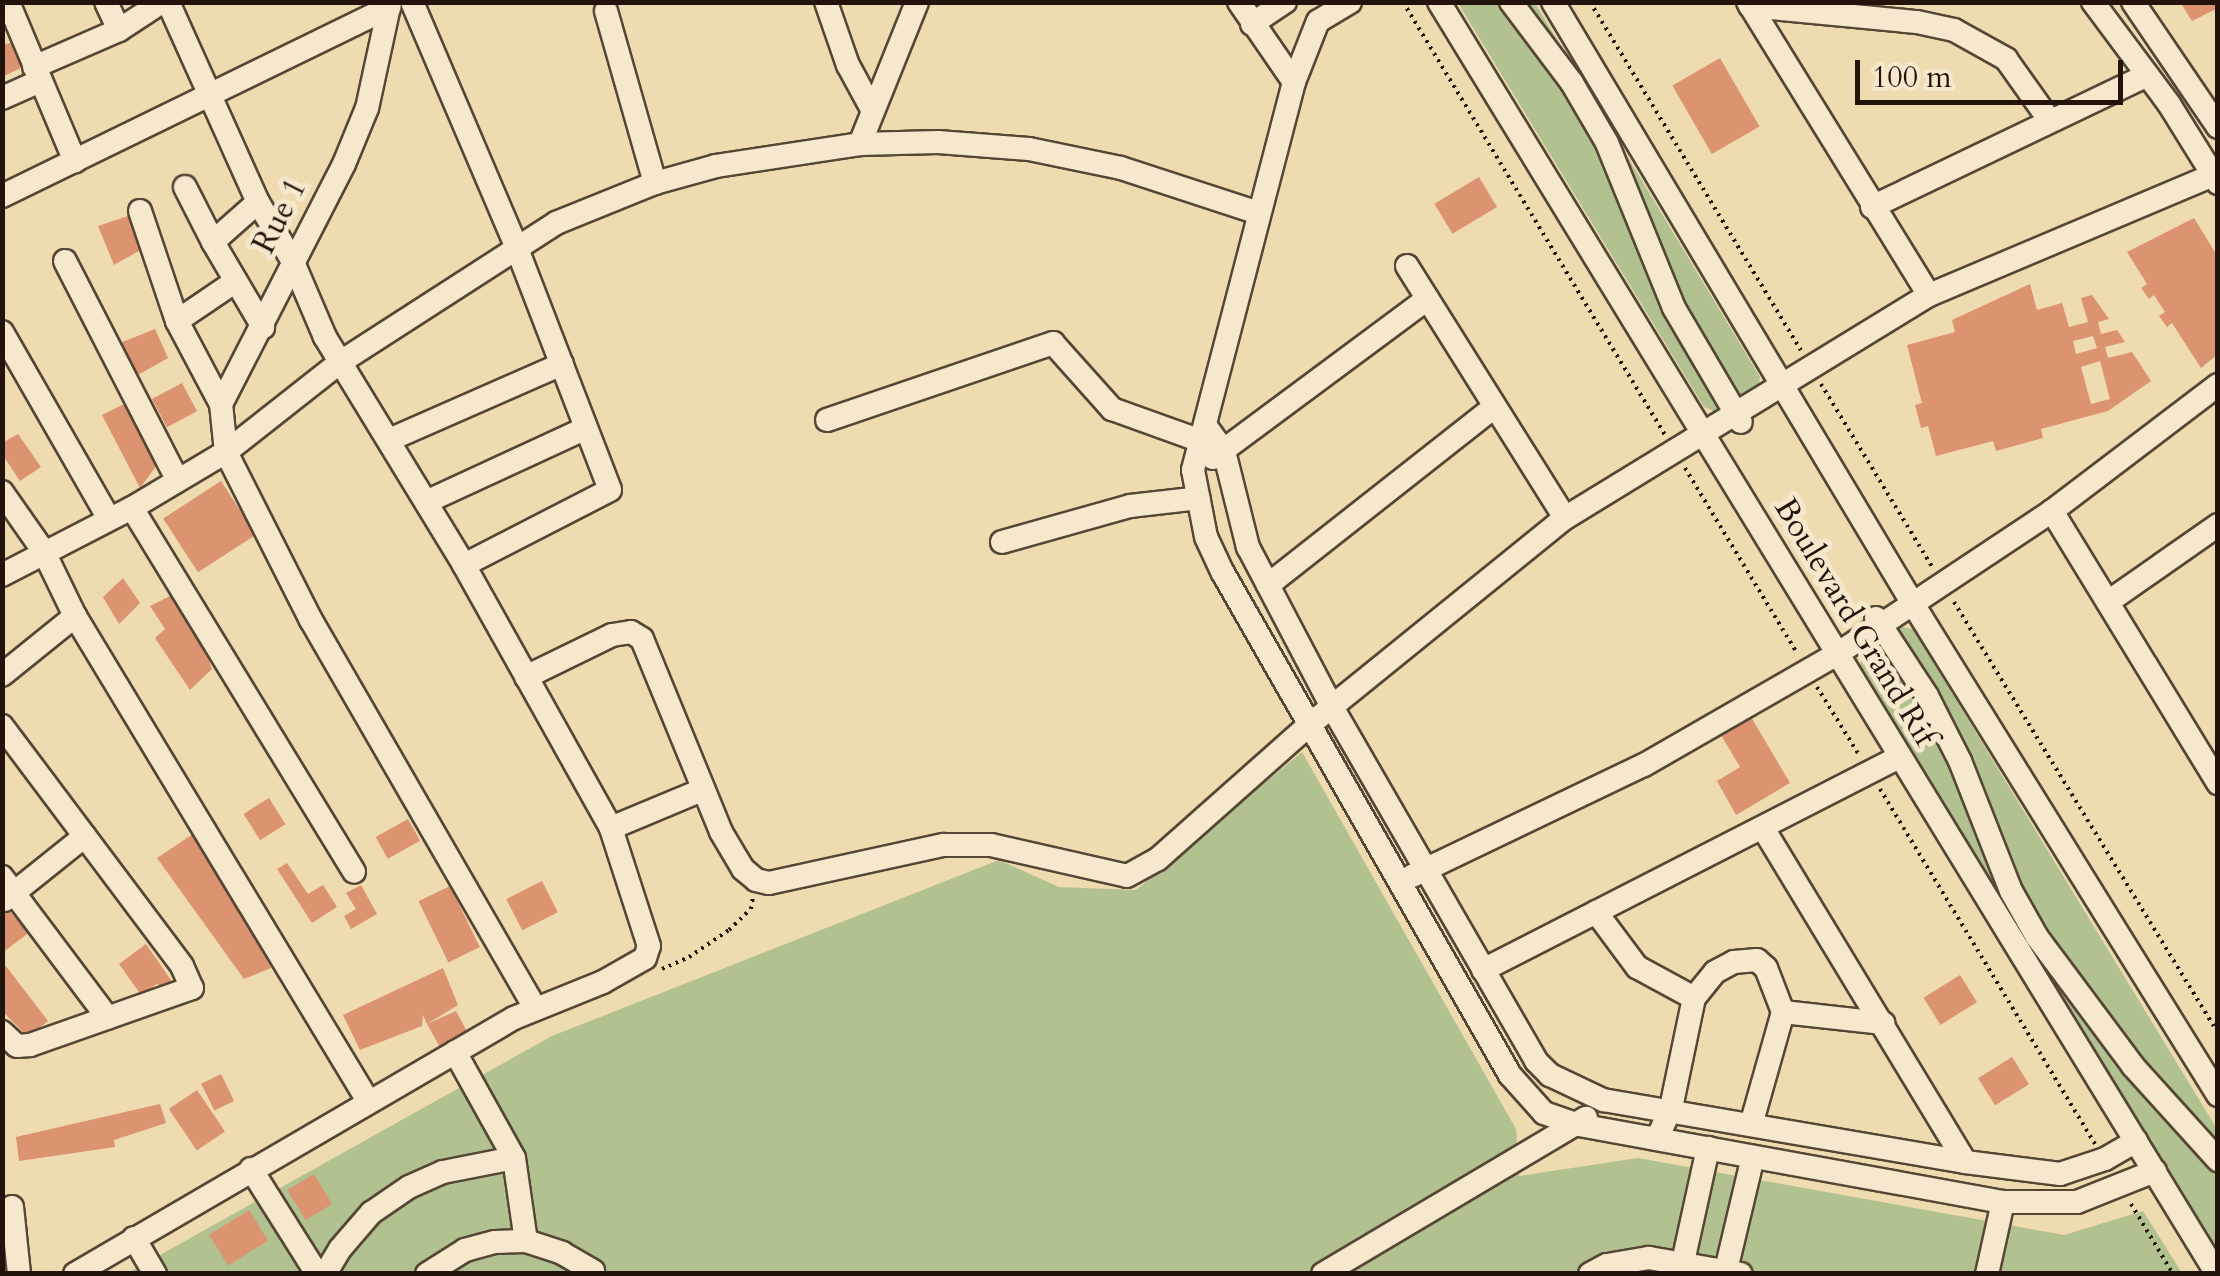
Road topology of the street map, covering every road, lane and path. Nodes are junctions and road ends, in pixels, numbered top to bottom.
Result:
1 (8, 2) edge
2 (106, 2) edge
3 (165, 2) edge
4 (826, 2) edge
5 (916, 2) edge
6 (1239, 2) edge
7 (1285, 2) edge
8 (1350, 2) edge
9 (1403, 2) edge
10 (1438, 2) edge
11 (1511, 2) edge
12 (1553, 2) edge
13 (1590, 2) edge
14 (2093, 2) edge
15 (2133, 2) edge
16 (397, 4) edge
17 (1749, 4) edge
18 (606, 12) dead end
19 (1252, 24) junction
20 (119, 30) junction
21 (36, 75) junction
22 (2148, 75) junction
23 (1294, 82) junction
24 (209, 97) junction
25 (2, 98) edge
26 (873, 111) junction
27 (2050, 121) junction
28 (2218, 127) edge
29 (860, 144) junction
30 (74, 160) junction
31 (2216, 177) edge
32 (655, 182) junction
33 (186, 187) dead end
34 (2, 196) edge
35 (258, 202) junction
36 (1872, 207) junction
37 (140, 210) dead end
38 (1259, 213) junction
39 (213, 242) junction
40 (516, 246) junction
41 (66, 262) dead end
42 (293, 262) junction
43 (1407, 266) dead end
44 (236, 281) junction
45 (1929, 295) junction
46 (1427, 299) junction
47 (177, 320) junction
48 (263, 327) junction
49 (2, 332) edge
50 (339, 362) junction
51 (562, 364) junction
52 (1811, 367) junction
53 (1781, 385) junction
54 (2218, 385) edge
55 (220, 404) junction
56 (1493, 408) junction
57 (1738, 417) junction
58 (827, 420) dead end
59 (586, 428) junction
60 (1702, 432) junction
61 (1203, 433) junction
62 (389, 440) junction
63 (1674, 450) junction
64 (1224, 451) junction
65 (226, 452) junction
66 (1193, 470) junction
67 (178, 479) junction
68 (2, 492) edge
69 (1199, 498) junction
70 (426, 502) junction
71 (132, 508) junction
72 (2052, 511) junction
73 (1565, 518) junction
74 (109, 519) junction
75 (2218, 525) edge
76 (1002, 542) dead end
77 (44, 552) junction
78 (464, 564) junction
79 (2, 575) edge
80 (1943, 584) junction
81 (1268, 585) junction
82 (2108, 602) junction
83 (1913, 604) junction
84 (75, 616) junction
85 (1879, 622) junction
86 (1837, 654) junction
87 (1808, 672) junction
88 (2, 674) edge
89 (526, 677) junction
90 (1332, 707) junction
91 (2, 726) edge
92 (1308, 726) junction
93 (1898, 758) junction
94 (1870, 773) junction
95 (2218, 783) edge
96 (702, 790) junction
97 (610, 828) junction
98 (1763, 828) junction
99 (85, 836) junction
100 (1425, 869) junction
101 (354, 870) dead end
102 (756, 880) junction
103 (1398, 882) junction
104 (6, 890) edge
105 (1596, 912) junction
106 (639, 962) junction
107 (1484, 970) junction
108 (1694, 998) junction
109 (536, 1009) junction
110 (1784, 1012) junction
111 (108, 1018) junction
112 (1883, 1023) junction
113 (2, 1032) edge
114 (2218, 1033) edge
115 (455, 1052) junction
116 (2216, 1091) edge
117 (1603, 1100) junction
118 (368, 1101) junction
119 (1671, 1108) junction
120 (1579, 1125) junction
121 (1751, 1125) junction
122 (1657, 1139) junction
123 (2136, 1140) junction
124 (1708, 1148) junction
125 (1753, 1156) junction
126 (514, 1158) junction
127 (2105, 1160) junction
128 (2218, 1160) edge
129 (1966, 1162) junction
130 (251, 1169) junction
131 (2155, 1171) junction
132 (2120, 1186) junction
133 (2004, 1202) junction
134 (12, 1207) dead end
135 (134, 1238) junction
136 (526, 1241) junction
137 (1682, 1262) junction
138 (593, 1271) edge
139 (1734, 1272) edge
140 (19, 1274) edge
141 (76, 1274) edge
142 (154, 1274) edge
143 (318, 1274) edge
144 (326, 1274) edge
145 (427, 1274) edge
146 (1322, 1274) edge
147 (1590, 1274) edge
148 (1987, 1274) edge
149 (2174, 1274) edge
150 (2218, 1274) edge

1 - 21 street
2 - 20 street
3 - 20 street
3 - 24 street
4 - 26 street
5 - 26 street
6 - 19 street
7 - 19 street
8 - 23 street
9 - 63 path
10 - 60 street, Boulevard Grand Rif
11 - 57 street
12 - 53 street, Boulevard Grand Rif
13 - 52 path
14 - 22 street
15 - 28 street
16 - 24 street
16 - 40 street
16 - 42 street, Rue 1
17 - 27 street
17 - 36 street
18 - 32 street
19 - 23 street
20 - 21 street
21 - 25 street
21 - 30 street
22 - 27 street
22 - 31 street
23 - 38 street
24 - 30 street
24 - 35 street
26 - 29 street
27 - 36 street
29 - 32 street
29 - 38 street
30 - 34 street
31 - 45 street
32 - 40 street
33 - 39 street
35 - 39 street
35 - 42 street
36 - 45 street
37 - 47 street
38 - 61 street
39 - 44 street
40 - 50 street
40 - 51 street
41 - 67 street
42 - 48 street, Rue 1
42 - 50 street
43 - 46 street
44 - 47 street
44 - 48 street
45 - 52 street
46 - 56 street
46 - 64 street
47 - 55 street
48 - 55 street, Rue 1
49 - 74 street
50 - 62 street
50 - 65 street
51 - 59 street
51 - 62 street
52 - 53 street
52 - 80 path
53 - 57 street
53 - 83 street, Boulevard Grand Rif
54 - 72 street
55 - 65 street
56 - 73 street
56 - 81 street
57 - 60 street
58 - 61 street
59 - 70 street
59 - 78 street
60 - 63 street
60 - 86 street, Boulevard Grand Rif
61 - 64 street
61 - 66 street
62 - 70 street
63 - 73 street
63 - 87 path
64 - 66 street
64 - 81 street
65 - 67 street
65 - 109 street
66 - 69 street
67 - 71 street
68 - 77 street
69 - 76 street
69 - 92 street
70 - 78 street
71 - 74 street
71 - 101 street
72 - 80 street
72 - 82 street
73 - 90 street
74 - 77 street
75 - 82 street
77 - 79 street
77 - 84 street
78 - 89 street
80 - 83 street
80 - 114 path
81 - 90 street
82 - 95 street
83 - 85 street
83 - 116 street, Boulevard Grand Rif
84 - 88 street
84 - 118 street
85 - 86 street
85 - 128 street
86 - 87 street
86 - 93 street, Boulevard Grand Rif
87 - 94 path
87 - 100 street
89 - 96 street
89 - 97 street
90 - 92 street
90 - 100 street
91 - 99 street
92 - 102 street
92 - 103 street
93 - 94 street
93 - 123 street, Boulevard Grand Rif
94 - 98 street
94 - 127 path
96 - 97 street
96 - 102 street
97 - 106 street
98 - 105 street
98 - 112 street
99 - 104 street
99 - 111 street
100 - 103 street
100 - 107 street
102 - 106 path
103 - 120 street
104 - 111 street
105 - 107 street
105 - 108 street
106 - 109 street
107 - 117 street
108 - 110 street
108 - 119 street
109 - 115 street
110 - 112 street
110 - 121 street
111 - 113 street
112 - 129 street
115 - 118 street
115 - 126 street
117 - 119 street
117 - 120 street
118 - 130 street
119 - 121 street
119 - 122 street
120 - 122 street
120 - 146 street
121 - 129 street
122 - 124 street
123 - 127 street
123 - 131 street, Boulevard Grand Rif
124 - 125 street
124 - 137 street
125 - 133 street
125 - 139 street
126 - 136 street
126 - 144 street
127 - 129 street
130 - 135 street
130 - 143 street
131 - 132 street
131 - 150 street, Boulevard Grand Rif
132 - 133 street
132 - 149 path
133 - 148 street
134 - 140 street
135 - 141 street
135 - 142 street
136 - 138 street
136 - 145 street
137 - 139 street
137 - 147 street

